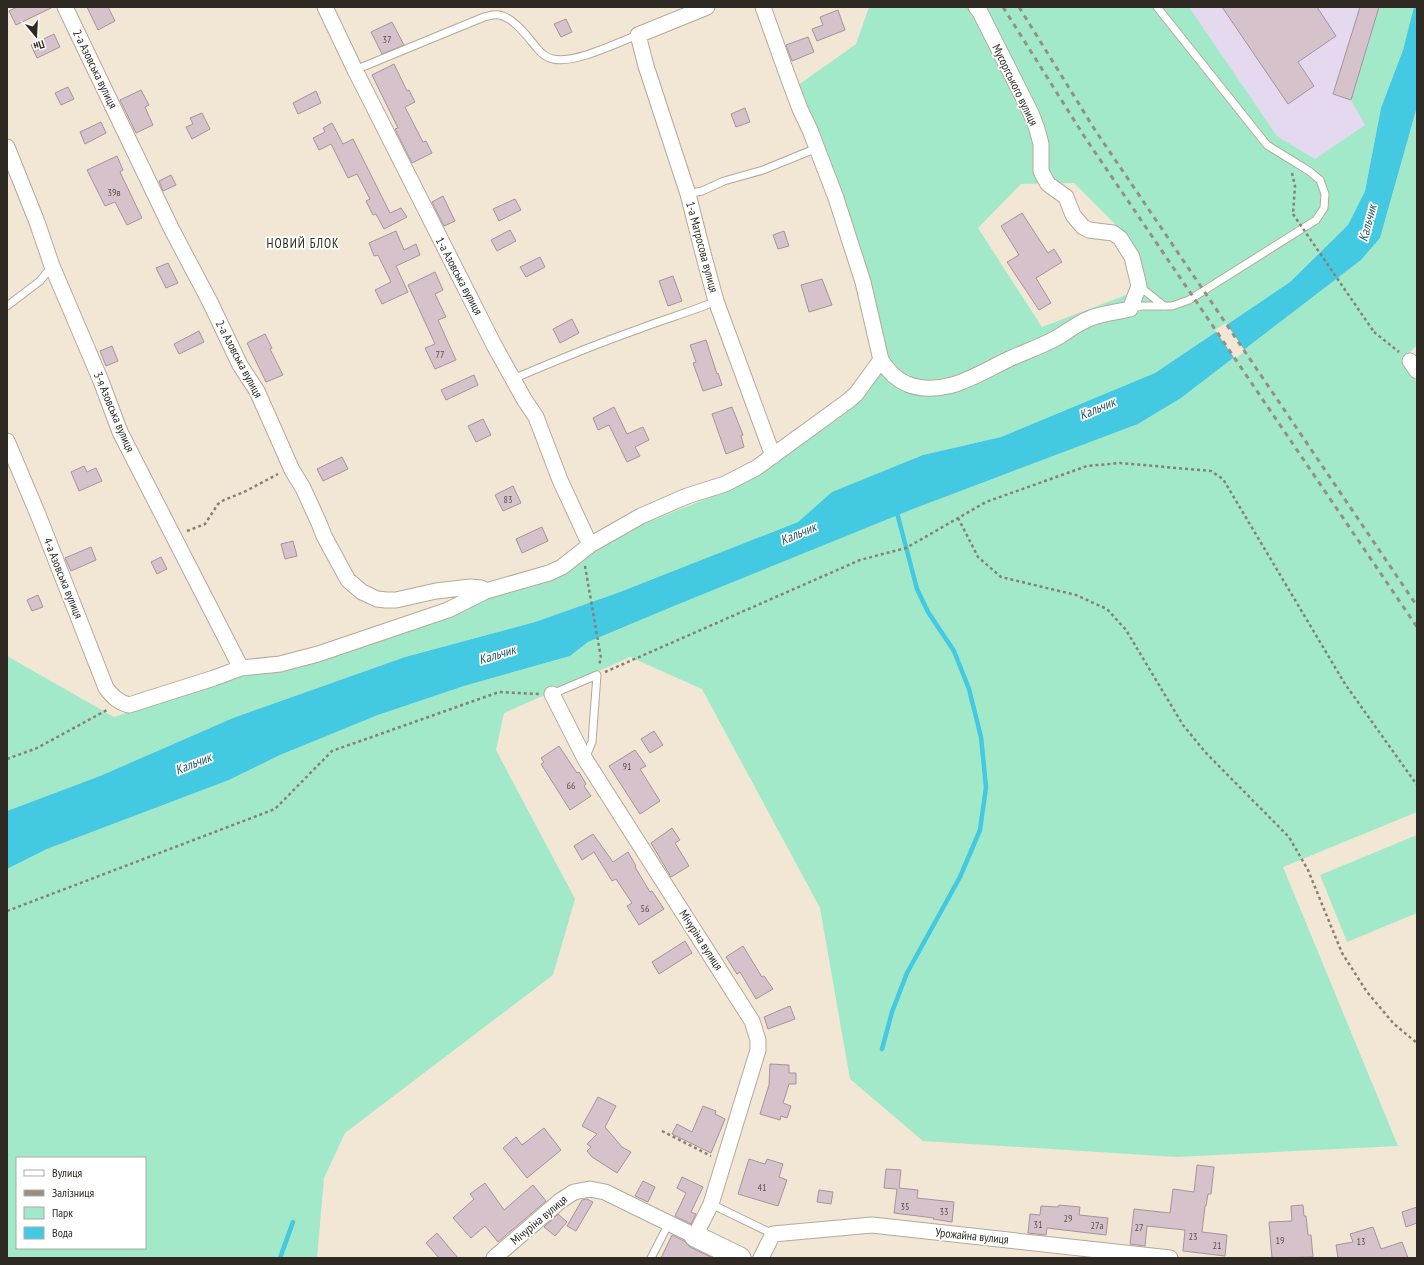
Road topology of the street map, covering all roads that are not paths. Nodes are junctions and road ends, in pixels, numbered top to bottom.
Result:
1 (65, 7) edge
2 (324, 7) edge
3 (707, 7) edge
4 (763, 7) edge
5 (976, 7) edge
6 (1157, 7) edge
7 (638, 35) junction
8 (355, 70) junction
9 (7, 148) edge
10 (817, 148) junction
11 (688, 194) junction
12 (52, 266) junction
13 (1139, 286) junction
14 (716, 301) junction
15 (7, 306) edge
16 (1164, 306) junction
17 (1130, 309) junction
18 (881, 360) junction
19 (514, 379) junction
20 (7, 442) edge
21 (773, 456) junction
22 (586, 548) junction
23 (486, 590) junction
24 (241, 668) junction
25 (552, 694) joint
26 (585, 759) junction
27 (711, 1204) junction
28 (669, 1223) junction
29 (773, 1234) junction
30 (695, 1236) junction
31 (720, 1253) edge
32 (494, 1258) edge
33 (652, 1258) edge
34 (740, 1258) edge
35 (761, 1258) edge
36 (1170, 1258) edge

1 - 23 street, 2-а Азовська вулиця
2 - 8 street, 1-а Азовська вулиця
3 - 7 street
4 - 10 street
5 - 13 street, Мусоргського вулиця
6 - 16 lane
7 - 8 lane
7 - 11 street, 1-а Матросова вулиця
8 - 19 street, 1-а Азовська вулиця
9 - 12 street, 3-я Азовська вулиця
10 - 11 lane
10 - 18 street
11 - 14 street, 1-а Матросова вулиця
12 - 15 lane
12 - 24 street, 3-я Азовська вулиця
13 - 16 lane
13 - 17 street
14 - 19 lane
14 - 21 street, 1-а Матросова вулиця
16 - 17 lane
17 - 18 street
18 - 21 street
19 - 22 street, 1-а Азовська вулиця
20 - 24 street, 4-а Азовська вулиця
21 - 22 street
22 - 23 street
23 - 24 street
25 - 26 street, Мічуріна вулиця
25 - 26 lane
26 - 27 street, Мічуріна вулиця
27 - 29 lane
27 - 30 street, Мічуріна вулиця
28 - 30 street, Мічуріна вулиця
28 - 32 street, Мічуріна вулиця
28 - 33 lane
29 - 35 street
29 - 36 street, Урожайна вулиця
30 - 31 street, Мічуріна вулиця
31 - 34 street, Мічуріна вулиця

